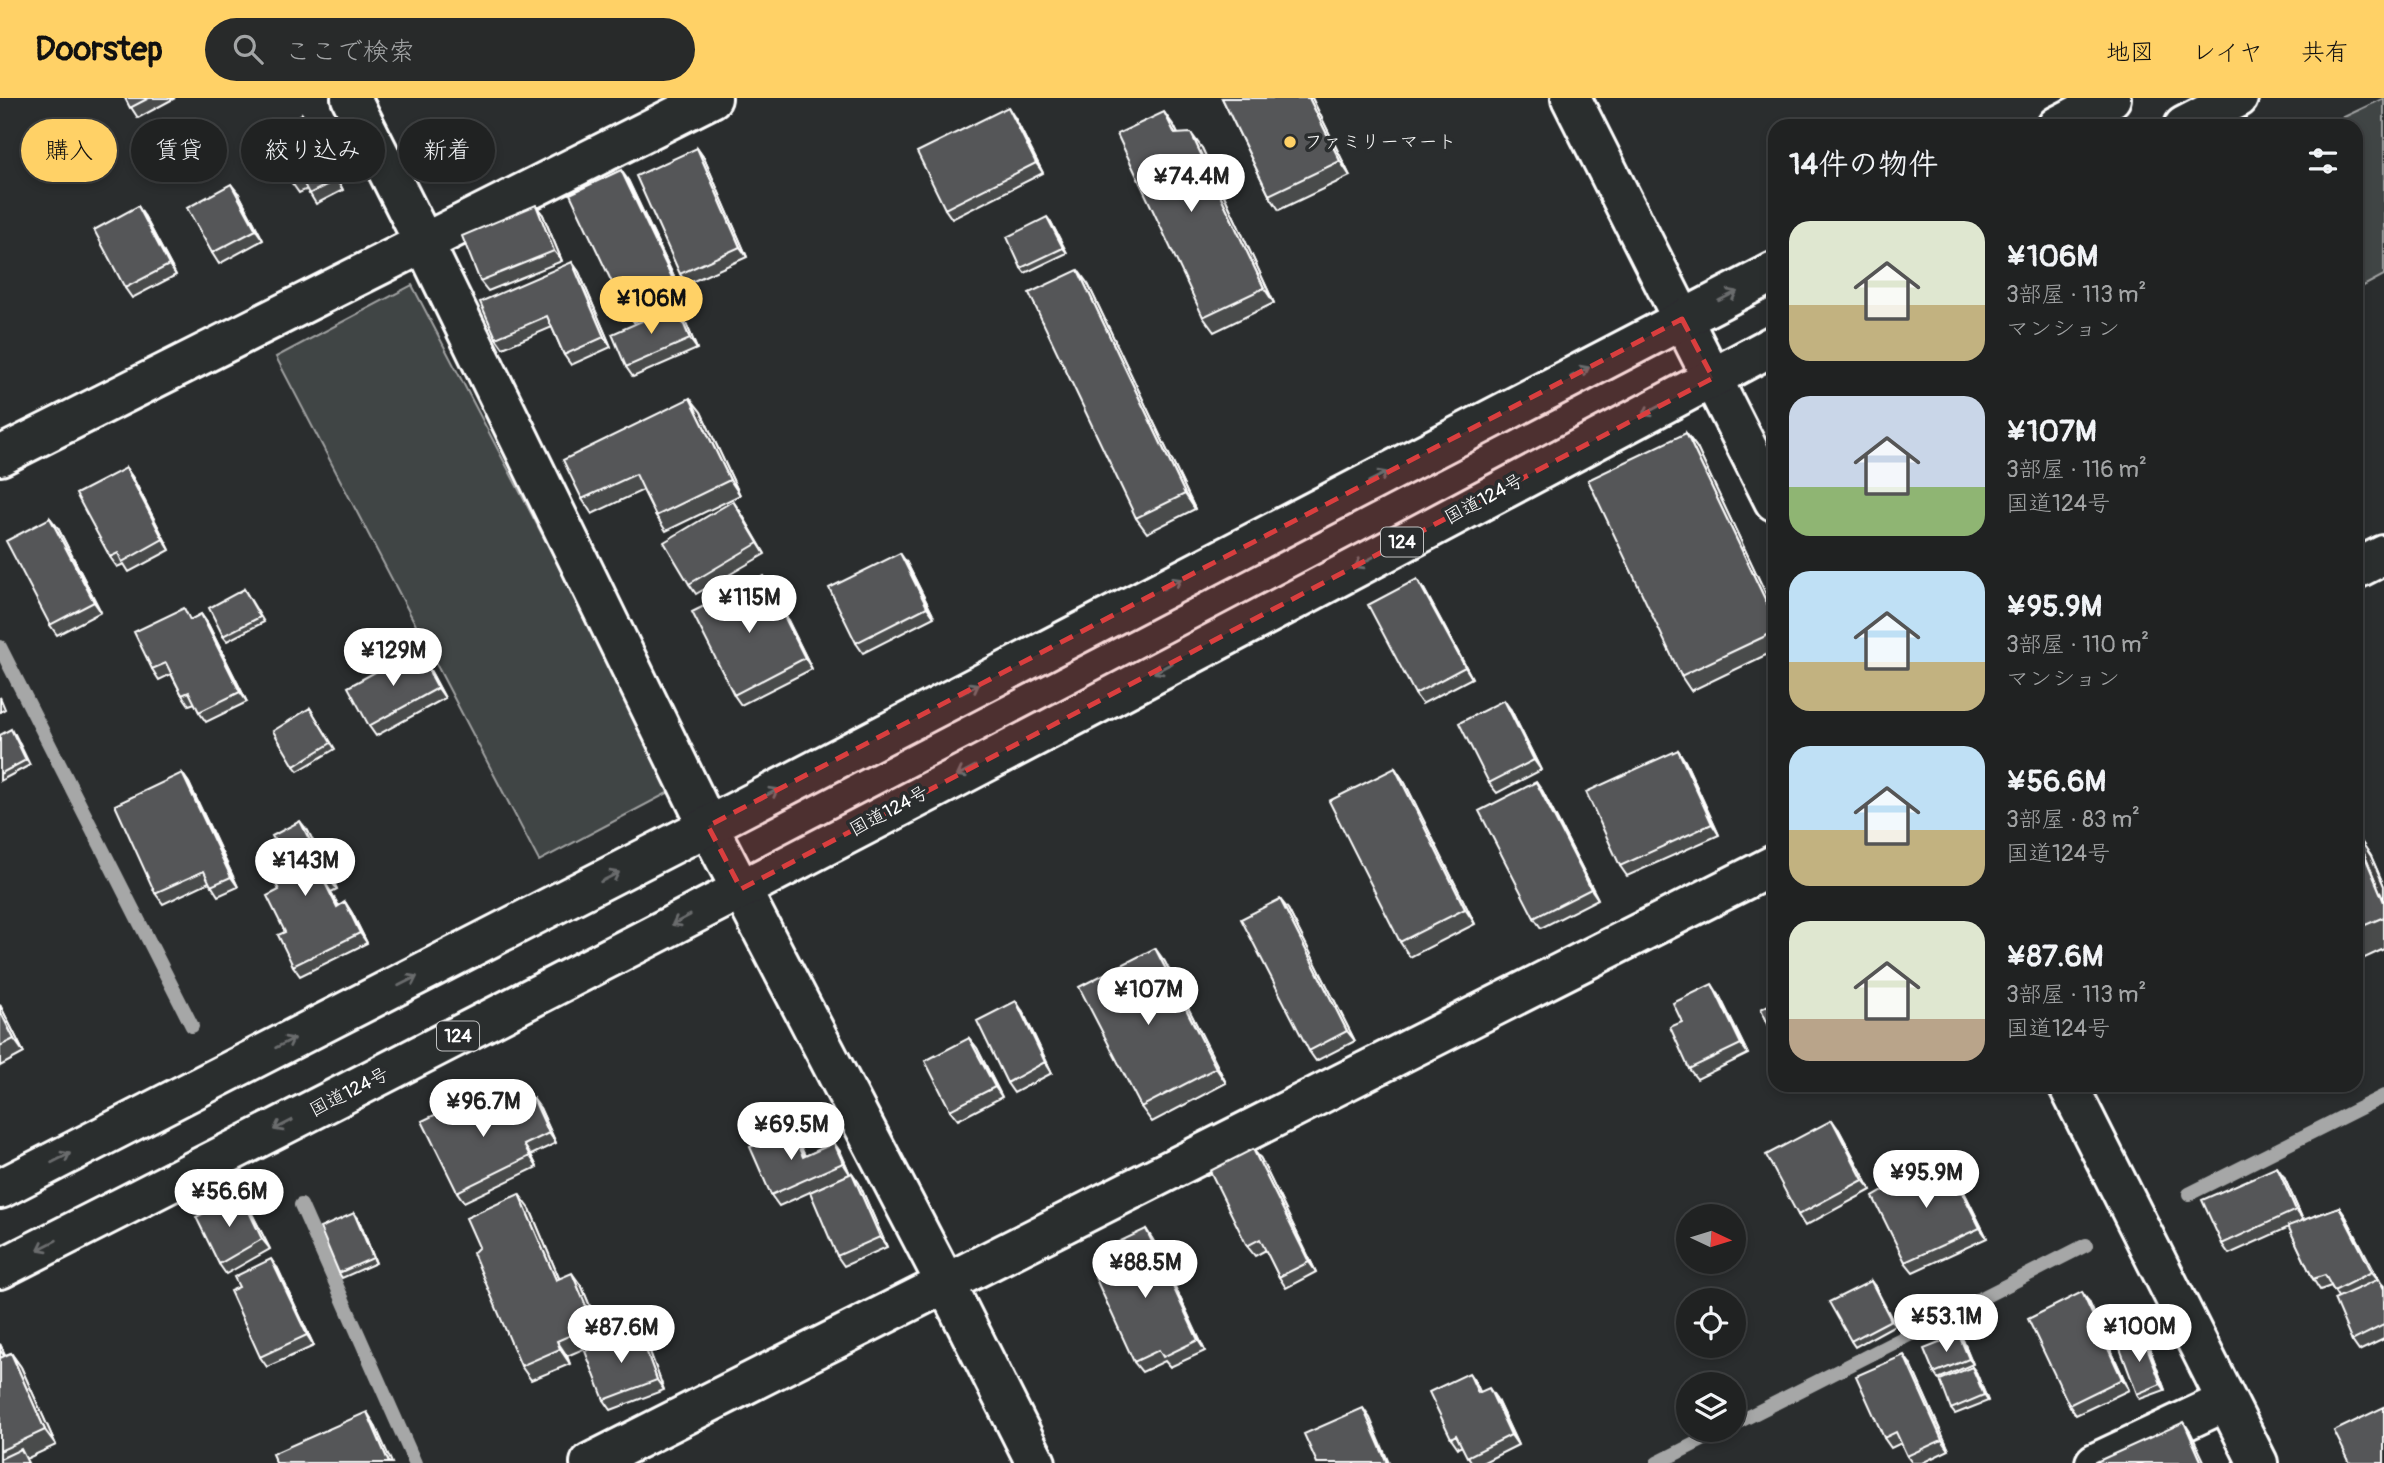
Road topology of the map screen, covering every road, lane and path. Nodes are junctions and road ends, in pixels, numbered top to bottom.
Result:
1 (351, 98) edge
2 (712, 98) edge
3 (1571, 98) edge
4 (2111, 98) edge
5 (2238, 98) edge
6 (2070, 119) edge
7 (2198, 119) edge
8 (424, 243) junction
9 (1768, 275) edge
10 (1682, 319) junction
11 (1768, 348) edge
12 (1713, 378) junction
13 (0, 456) edge
14 (1768, 489) edge
15 (2384, 555) edge
16 (2363, 566) edge
17 (708, 826) junction
18 (1768, 868) edge
19 (741, 888) junction
20 (2072, 1092) edge
21 (0, 1189) edge
22 (0, 1269) edge
23 (946, 1282) junction
24 (2227, 1401) junction
25 (590, 1463) edge
26 (1036, 1463) edge
27 (2095, 1463) edge
28 (2258, 1463) edge

1 - 8 main road
2 - 8 main road
3 - 10 main road
4 - 6 main road
5 - 7 main road
8 - 13 main road
8 - 17 main road
10 -> 9 main road
10 - 12 main road
17 -> 10 main road
11 - 12 main road, 国道124号 / 124
12 - 14 main road
12 -> 19 main road, 国道124号 / 124
15 - 16 main road
17 - 19 main road
21 -> 17 main road
18 - 23 main road
19 -> 22 main road, 国道124号 / 124
19 - 23 main road
20 - 24 main road
23 - 25 main road
23 - 26 main road
24 - 27 main road
24 - 28 main road

